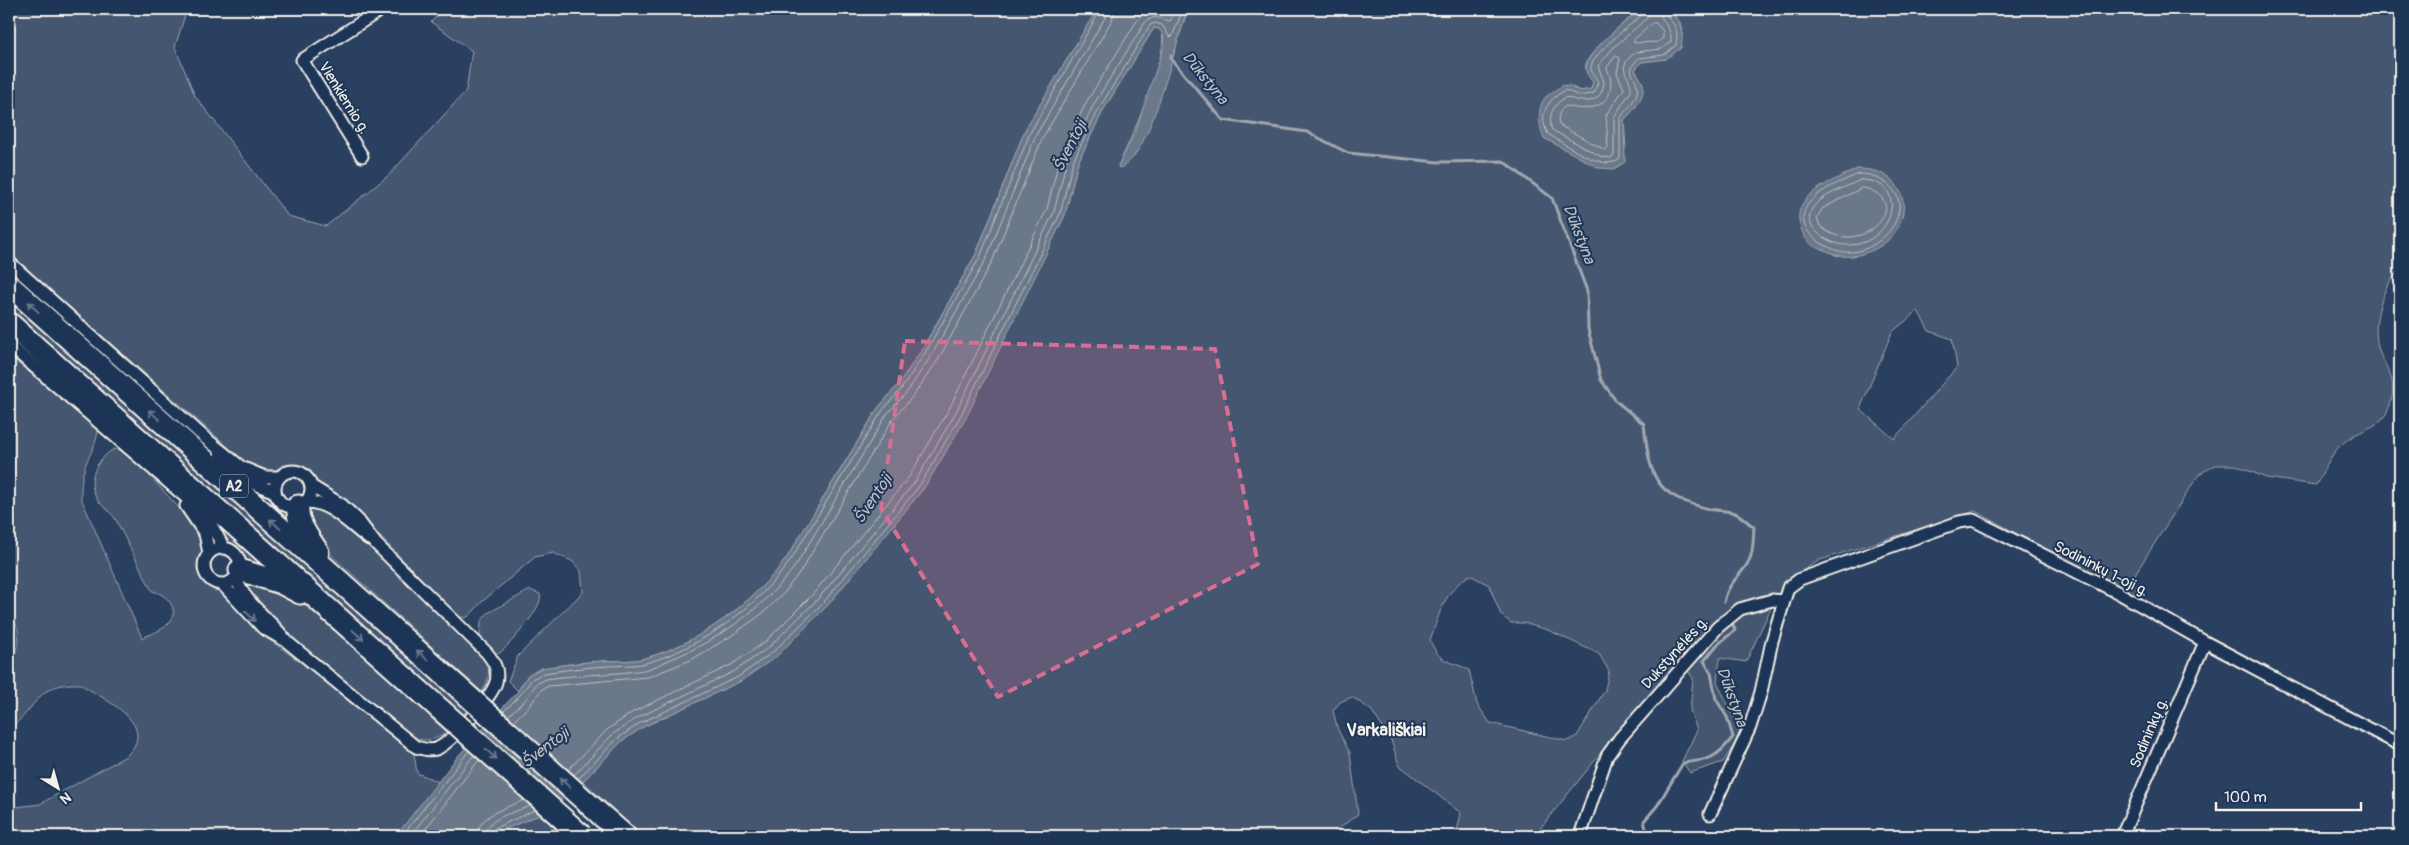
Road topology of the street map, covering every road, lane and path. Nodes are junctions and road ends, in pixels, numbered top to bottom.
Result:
1 (382, 9) edge
2 (362, 156) dead end
3 (9, 262) edge
4 (9, 285) edge
5 (9, 323) edge
6 (9, 344) edge
7 (204, 437) junction
8 (279, 477) junction
9 (164, 480) junction
10 (311, 486) junction
11 (275, 492) junction
12 (302, 504) junction
13 (376, 544) junction
14 (224, 548) junction
15 (209, 553) junction
16 (238, 574) junction
17 (333, 575) junction
18 (222, 584) junction
19 (1784, 601) junction
20 (335, 615) junction
21 (286, 641) junction
22 (2205, 642) junction
23 (2400, 745) edge
24 (1710, 814) dead end
25 (582, 836) edge
26 (625, 836) edge
27 (1580, 836) edge
28 (2122, 836) edge

1 - 2 street, Vienkiemio g.
3 - 7 street
17 -> 4 highway, A2
5 - 20 highway, A2
6 - 9 street
7 - 8 street
7 - 11 street
8 - 10 street
8 - 11 street
9 - 14 street
9 - 15 street
10 - 12 street
10 - 13 street
11 - 12 street
12 - 13 street
12 - 17 highway
13 - 21 street
14 - 15 street
14 - 16 street
15 - 18 street
16 - 18 street
16 - 20 highway
16 - 21 street
26 -> 17 highway, A2, bridge
18 -> 21 street
19 - 22 street, Sodininkų 1-oji g.
19 - 24 street, Sodininkų 1-oji g.
19 - 27 street, Dukstynėlės g.
20 -> 25 highway, A2, bridge
22 - 23 street, Sodininkų 1-oji g.
22 - 28 street, Sodininkų g.

